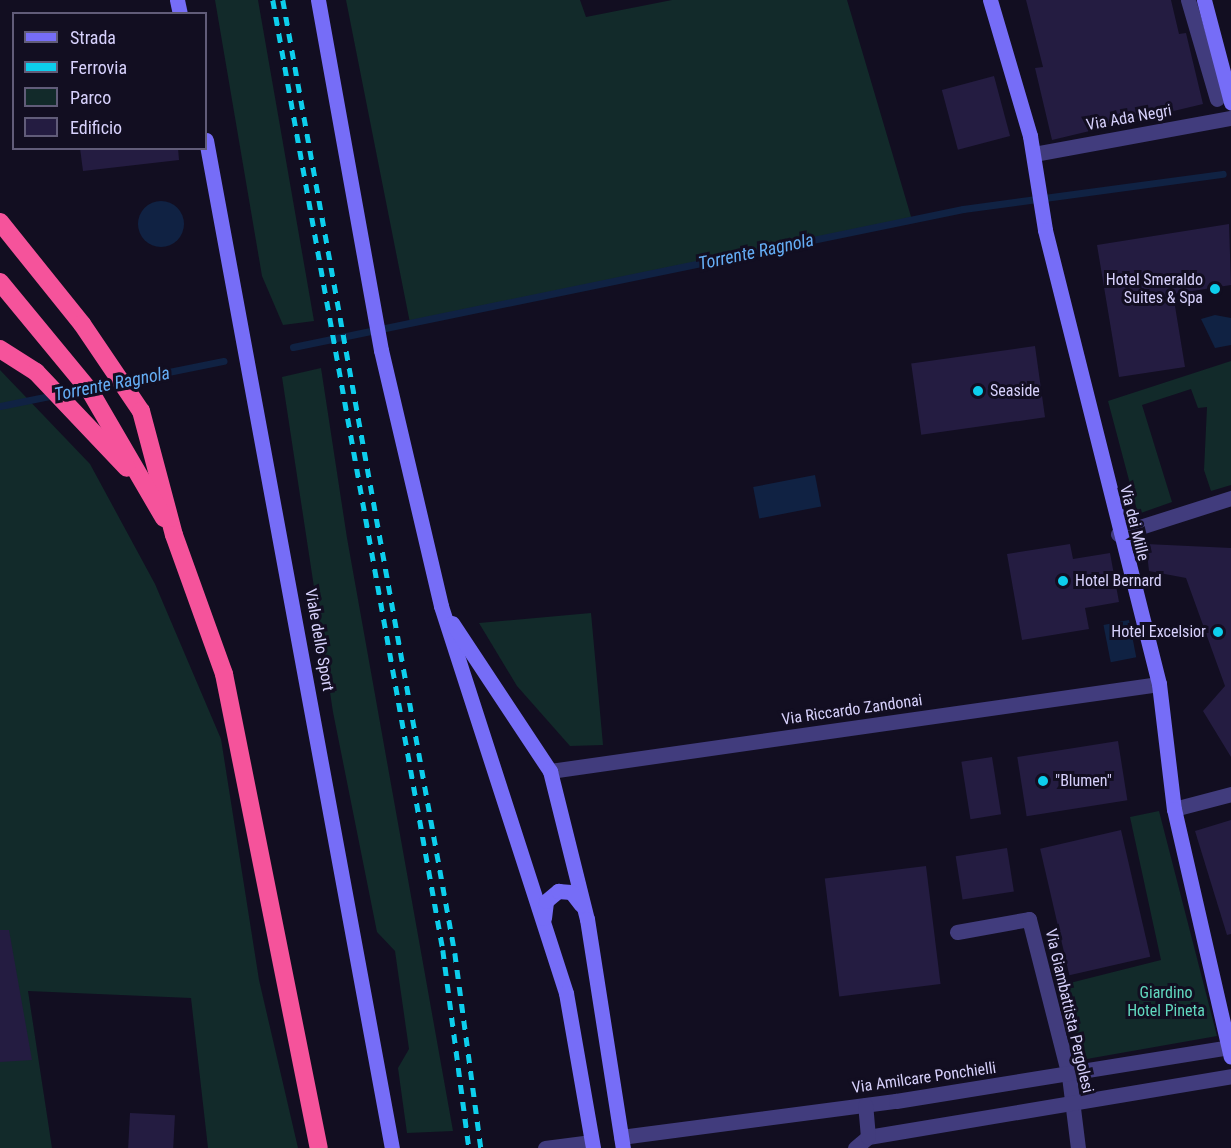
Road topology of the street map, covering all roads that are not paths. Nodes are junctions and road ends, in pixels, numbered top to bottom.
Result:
1 (318, 0) edge
2 (990, 0) edge
3 (1188, 0) edge
4 (1204, 0) edge
5 (1224, 101) edge
6 (1231, 118) edge
7 (207, 145) edge
8 (1034, 154) junction
9 (0, 222) edge
10 (0, 282) edge
11 (0, 348) edge
12 (143, 485) junction
13 (1231, 498) edge
14 (1118, 534) junction
15 (174, 535) junction
16 (441, 606) junction
17 (1159, 684) junction
18 (550, 771) junction
19 (1231, 794) edge
20 (1174, 809) junction
21 (587, 919) junction
22 (543, 924) junction
23 (957, 932) dead end
24 (1230, 1051) edge
25 (1069, 1076) junction
26 (1231, 1076) edge
27 (865, 1105) junction
28 (1072, 1105) junction
29 (868, 1137) junction
30 (622, 1142) edge
31 (593, 1145) edge
32 (319, 1148) edge
33 (392, 1148) edge
34 (545, 1148) edge
35 (855, 1148) edge
36 (1078, 1148) edge

1 - 16 street
2 - 8 street, Via dei Mille
3 - 5 street
4 - 5 street
6 - 8 street, Via Ada Negri
7 - 33 street, Viale dello Sport
8 - 14 street, Via dei Mille
9 - 15 highway
10 - 12 highway
11 - 12 highway
12 - 15 highway
13 - 14 street
14 - 17 street, Via dei Mille
15 - 32 highway
16 - 18 street
16 - 22 street
17 - 18 street, Via Riccardo Zandonai
17 - 20 street, Via dei Mille
18 - 21 street
19 - 20 street
20 - 24 street, Via dei Mille
21 - 22 street
21 - 30 street
22 - 31 street
23 - 25 street, Via Giambattista Pergolesi
24 - 25 street, Via Amilcare Ponchielli
25 - 27 street, Via Amilcare Ponchielli
25 - 28 street, Via Giambattista Pergolesi
26 - 28 street
27 - 29 street
27 - 30 street, Via Amilcare Ponchielli
28 - 29 street
28 - 36 street, Via Giambattista Pergolesi
29 - 35 street
31 - 34 street

